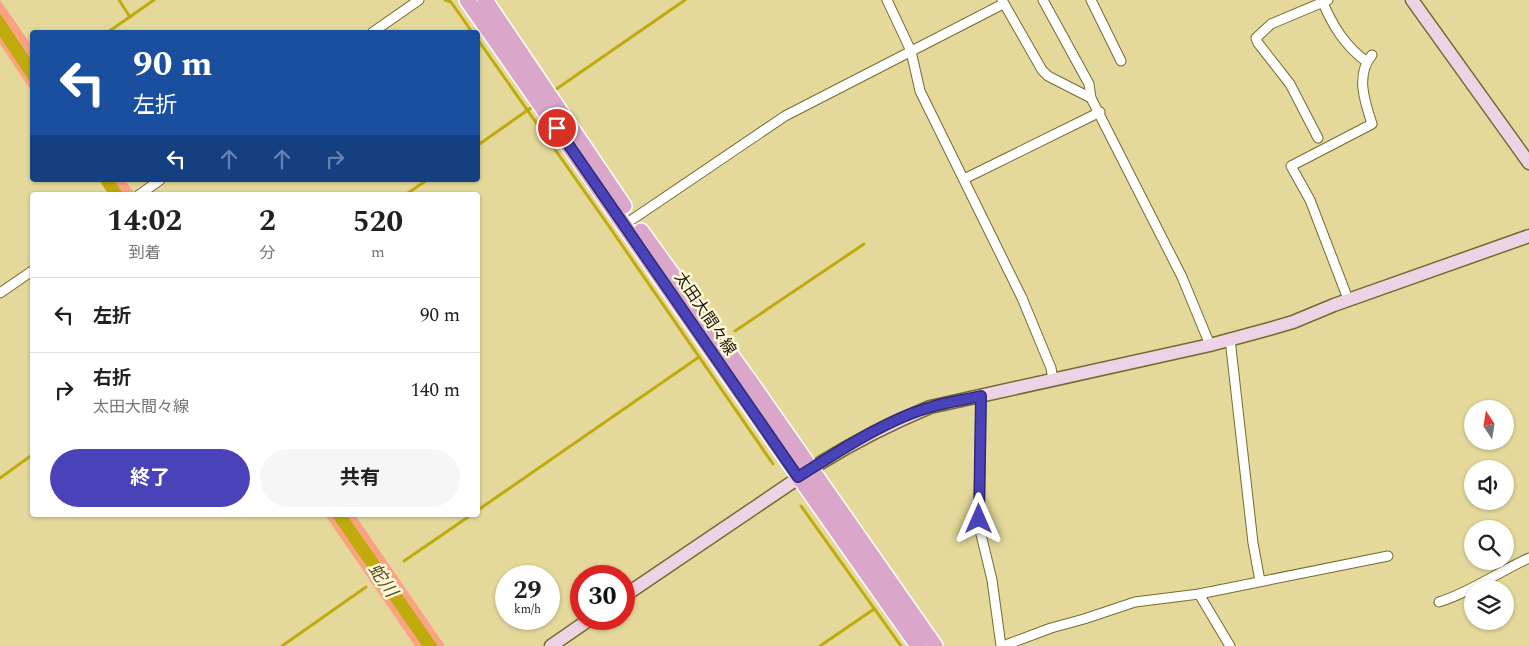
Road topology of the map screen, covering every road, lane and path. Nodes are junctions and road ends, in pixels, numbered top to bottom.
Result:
1 (419, 0) edge
2 (467, 0) edge
3 (484, 0) edge
4 (887, 0) edge
5 (1043, 0) edge
6 (1091, 0) edge
7 (1412, 0) edge
8 (1326, 1) edge
9 (1002, 2) edge
10 (376, 30) edge
11 (911, 51) junction
12 (1121, 61) dead end
13 (1092, 98) junction
14 (1100, 112) junction
15 (1318, 138) dead end
16 (1529, 163) edge
17 (964, 179) junction
18 (157, 182) edge
19 (143, 192) edge
20 (633, 219) junction
21 (1529, 236) edge
22 (30, 272) edge
23 (0, 293) edge
24 (1348, 299) junction
25 (1230, 339) junction
26 (1210, 344) junction
27 (1053, 380) junction
28 (981, 396) junction
29 (811, 469) junction
30 (798, 477) junction
31 (1388, 556) dead end
32 (1529, 558) edge
33 (1260, 581) junction
34 (635, 588) edge
35 (1199, 594) junction
36 (1439, 602) dead end
37 (574, 630) edge
38 (551, 646) edge
39 (918, 646) edge
40 (935, 646) edge
41 (1002, 646) edge
42 (1230, 646) edge

1 - 10 street
2 - 30 main road, 太田大間々線
3 - 20 main road, 太田大間々線
4 - 11 street
5 - 13 street
6 - 12 street
7 - 16 street
8 - 15 street
8 - 24 street
9 - 11 street
9 - 13 street
11 - 17 street
11 - 20 street
13 - 14 street
14 - 17 street
14 - 26 street
17 - 27 street
18 - 19 street
20 - 29 main road, 太田大間々線
21 - 24 street
22 - 23 street
24 - 25 street
25 - 26 street
25 - 33 street
26 - 27 street
27 - 28 street
28 - 29 street
28 - 41 street
29 - 30 street
29 - 40 main road, 太田大間々線
30 - 34 street
30 - 39 main road, 太田大間々線
31 - 33 street
32 - 36 street
33 - 35 street
35 - 41 street
35 - 42 street
37 - 38 street

